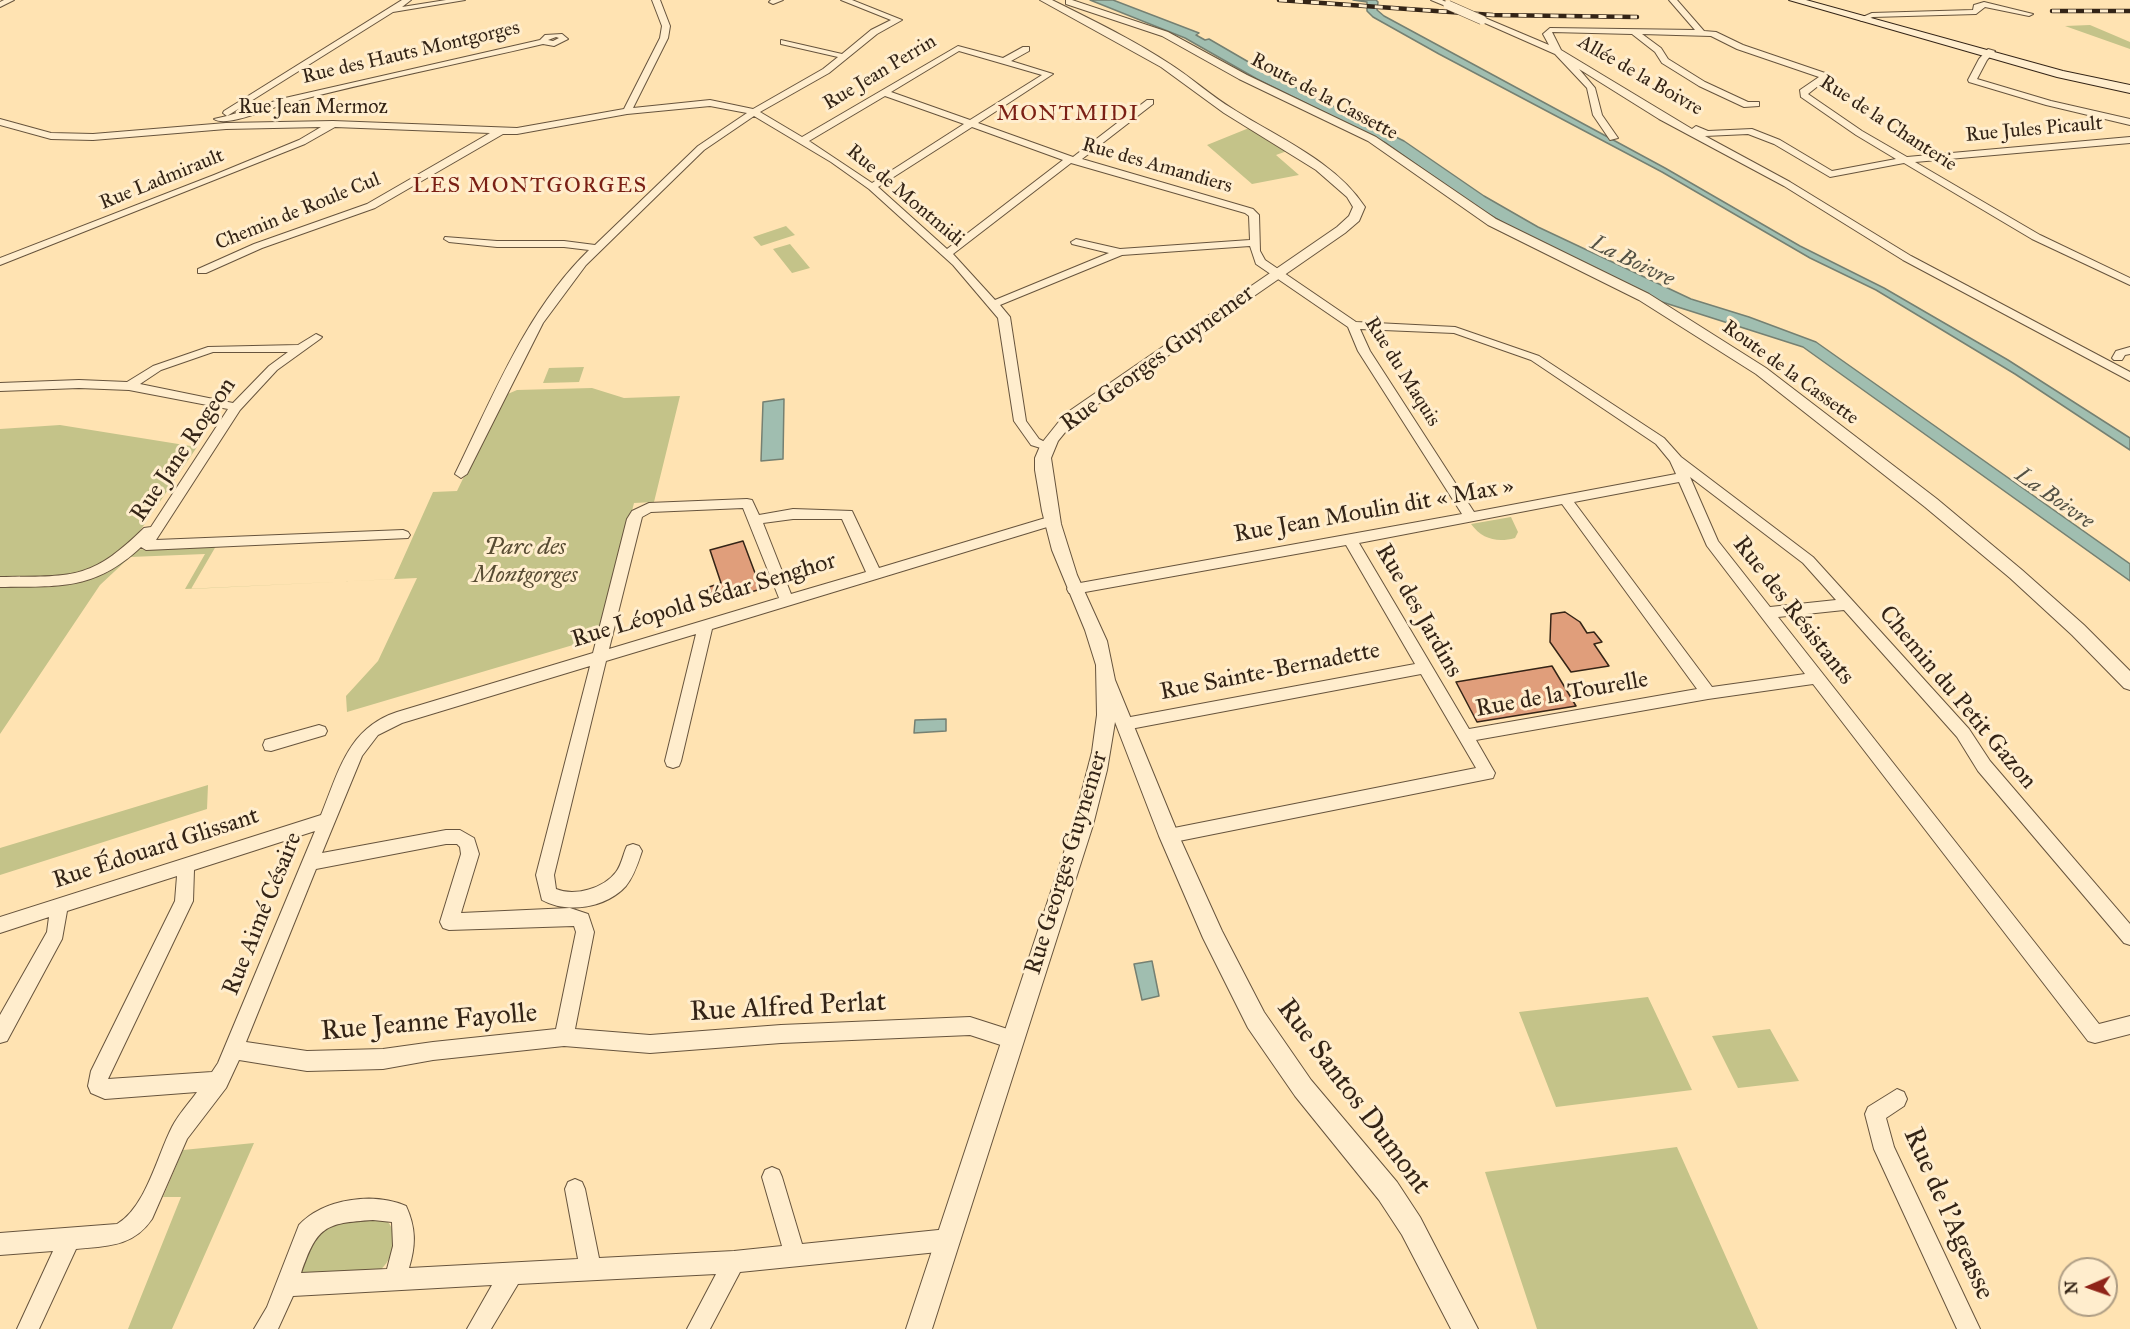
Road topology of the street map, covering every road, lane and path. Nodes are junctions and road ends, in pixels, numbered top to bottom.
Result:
1 (10, 0) edge
2 (407, 0) edge
3 (461, 0) edge
4 (656, 0) edge
5 (845, 0) edge
6 (1045, 0) edge
7 (1062, 0) edge
8 (1435, 0) edge
9 (1673, 0) edge
10 (1794, 0) edge
11 (1808, 0) edge
12 (0, 4) edge
13 (389, 11) junction
14 (2029, 14) dead end
15 (1864, 17) junction
16 (1634, 32) junction
17 (1702, 33) junction
18 (543, 42) dead end
19 (784, 42) dead end
20 (1026, 49) dead end
21 (1558, 52) junction
22 (1989, 53) junction
23 (846, 57) junction
24 (1004, 61) junction
25 (2128, 89) edge
26 (883, 92) junction
27 (1150, 102) dead end
28 (1756, 104) dead end
29 (627, 111) junction
30 (754, 112) junction
31 (0, 122) edge
32 (2130, 122) edge
33 (216, 123) junction
34 (333, 124) junction
35 (974, 124) junction
36 (501, 131) junction
37 (1613, 138) dead end
38 (2130, 140) edge
39 (802, 141) junction
40 (1072, 160) junction
41 (1906, 160) junction
42 (872, 187) junction
43 (449, 239) dead end
44 (1077, 242) dead end
45 (1255, 243) junction
46 (597, 248) junction
47 (1120, 252) junction
48 (947, 254) junction
49 (0, 262) edge
50 (201, 271) dead end
51 (1276, 274) junction
52 (2130, 282) edge
53 (992, 304) junction
54 (1353, 325) junction
55 (315, 337) dead end
56 (298, 348) junction
57 (2130, 350) edge
58 (2118, 358) dead end
59 (2130, 377) edge
60 (129, 386) junction
61 (0, 387) edge
62 (236, 407) junction
63 (1047, 446) junction
64 (1676, 460) junction
65 (461, 474) dead end
66 (1682, 477) junction
67 (1565, 499) junction
68 (1470, 516) junction
69 (162, 520) junction
70 (755, 520) junction
71 (1052, 521) junction
72 (403, 535) dead end
73 (1350, 540) junction
74 (875, 575) junction
75 (0, 582) edge
76 (1074, 589) junction
77 (787, 602) junction
78 (1848, 604) junction
79 (1766, 613) junction
80 (705, 627) junction
81 (599, 658) junction
82 (1424, 668) junction
83 (1106, 675) junction
84 (1816, 678) junction
85 (2130, 683) edge
86 (1708, 693) junction
87 (1127, 728) junction
88 (319, 731) dead end
89 (372, 731) joint
90 (1465, 736) junction
91 (271, 745) dead end
92 (1103, 755) junction
93 (674, 761) dead end
94 (327, 820) junction
95 (1169, 836) junction
96 (633, 851) dead end
97 (310, 863) junction
98 (186, 865) junction
99 (59, 906) junction
100 (0, 925) edge
101 (2130, 937) edge
102 (2130, 1025) edge
103 (0, 1034) edge
104 (564, 1037) junction
105 (1013, 1040) junction
106 (233, 1050) junction
107 (219, 1082) junction
108 (1897, 1099) dead end
109 (772, 1177) dead end
110 (575, 1189) dead end
111 (70, 1239) junction
112 (948, 1240) junction
113 (0, 1244) edge
114 (795, 1255) junction
115 (734, 1262) junction
116 (591, 1269) junction
117 (512, 1273) junction
118 (394, 1279) junction
119 (286, 1285) junction
120 (28, 1329) edge
121 (265, 1329) edge
122 (478, 1329) edge
123 (698, 1329) edge
124 (919, 1329) edge
125 (1465, 1329) edge
126 (1969, 1329) edge

1 - 12 street
2 - 13 street
3 - 13 street
4 - 29 street
5 - 23 street
6 - 51 street, Rue Georges Guynemer
7 - 85 street, Route de la Cassette
8 - 21 street, bridge
9 - 17 street
10 - 15 main road
11 - 15 main road
13 - 33 street
14 - 15 street
15 - 22 main road
16 - 17 street
16 - 21 street
16 - 28 street
17 - 41 street, Rue de la Chanterie
18 - 33 street, Rue des Hauts Montgorges
19 - 23 street
20 - 24 street
21 - 37 street
21 - 41 street, Allée de la Boivre
21 - 59 street
22 - 25 main road
22 - 32 street
23 - 30 street
24 - 26 street, Rue Jean Perrin
24 - 35 street, Rue Jean Perrin
26 - 35 street, Rue des Amandiers
26 - 39 street, Rue Jean Perrin
27 - 40 street
29 - 30 street, Rue de Montmidi
29 - 36 street, Rue Jean Mermoz
30 - 39 street, Rue de Montmidi
30 - 46 street
31 - 33 street, Rue Jean Mermoz
33 - 34 street, Rue Jean Mermoz
34 - 36 street, Rue Jean Mermoz
34 - 49 street, Rue Ladmirault
35 - 40 street, Rue des Amandiers
35 - 42 street
36 - 50 street, Chemin de Roule Cul
38 - 41 street, Rue Jules Picault
39 - 42 street, Rue de Montmidi
40 - 45 street, Rue des Amandiers
40 - 48 street
41 - 52 street, Rue de la Chanterie
42 - 48 street, Rue de Montmidi
43 - 46 street
44 - 47 street
45 - 47 street
45 - 51 street, Rue des Amandiers
46 - 65 street
47 - 53 street
48 - 53 street, Rue de Montmidi
51 - 54 street, Rue du Maquis
51 - 63 street, Rue Georges Guynemer
53 - 63 street, Rue de Montmidi
54 - 64 street, Rue des Résistants
54 - 68 street, Rue du Maquis
55 - 56 street, Rue Jane Rogeon
56 - 60 street
56 - 62 street, Rue Jane Rogeon
57 - 58 street
60 - 61 street
60 - 62 street
62 - 69 street, Rue Jane Rogeon
63 - 71 street, Rue Georges Guynemer
64 - 66 street, Rue des Résistants
64 - 78 street, Chemin du Petit Gazon
66 - 67 street, Rue Jean Moulin dit « Max »
66 - 79 street, Rue des Résistants
67 - 68 street, Rue Jean Moulin dit « Max »
67 - 86 street
68 - 73 street, Rue Jean Moulin dit « Max »
69 - 72 street, Rue Jane Rogeon
69 - 75 street
70 - 74 street
70 - 77 street
70 - 81 street
71 - 74 street, Rue Léopold Sédar Senghor
71 - 76 street, Rue Georges Guynemer
73 - 76 street, Rue Jean Moulin dit « Max »
73 - 82 street, Rue des Jardins
74 - 77 street, Rue Léopold Sédar Senghor
76 - 83 street, Rue Georges Guynemer
77 - 80 street, Rue Léopold Sédar Senghor
78 - 79 street
78 - 101 street, Chemin du Petit Gazon
79 - 84 street, Rue des Résistants
80 - 81 street, Rue Léopold Sédar Senghor
80 - 93 street
81 - 89 street, Rue Léopold Sédar Senghor
81 - 96 street
82 - 87 street, Rue Sainte-Bernadette
82 - 90 street, Rue des Jardins
83 - 87 street, Rue Santos Dumont
83 - 92 street, Rue Georges Guynemer
84 - 86 street, Rue de la Tourelle
84 - 102 street, Rue des Résistants
86 - 90 street, Rue de la Tourelle
87 - 92 street
87 - 95 street, Rue Santos Dumont
88 - 91 street
89 - 94 street, Rue Aimé Césaire
90 - 95 street, Rue de la Tourelle
92 - 105 street, Rue Georges Guynemer
94 - 97 street, Rue Aimé Césaire
94 - 98 street, Rue Édouard Glissant
95 - 125 street, Rue Santos Dumont
97 - 104 street, Rue Jeanne Fayolle
97 - 106 street, Rue Aimé Césaire
98 - 99 street, Rue Édouard Glissant
98 - 107 street
99 - 100 street, Rue Édouard Glissant
99 - 103 street
104 - 105 street, Rue Alfred Perlat
104 - 106 street, Rue Jeanne Fayolle
105 - 112 street, Rue Georges Guynemer
106 - 107 street, Rue Aimé Césaire
107 - 111 street, Rue Aimé Césaire
108 - 126 street, Rue de l'Ageasse
109 - 114 street
110 - 116 street
111 - 113 street, Rue Aimé Césaire
111 - 120 street
112 - 114 street
112 - 124 street, Rue Georges Guynemer
114 - 115 street
115 - 116 street
115 - 123 street
116 - 117 street
117 - 118 street
117 - 122 street
118 - 119 street
118 - 119 street
119 - 121 street

